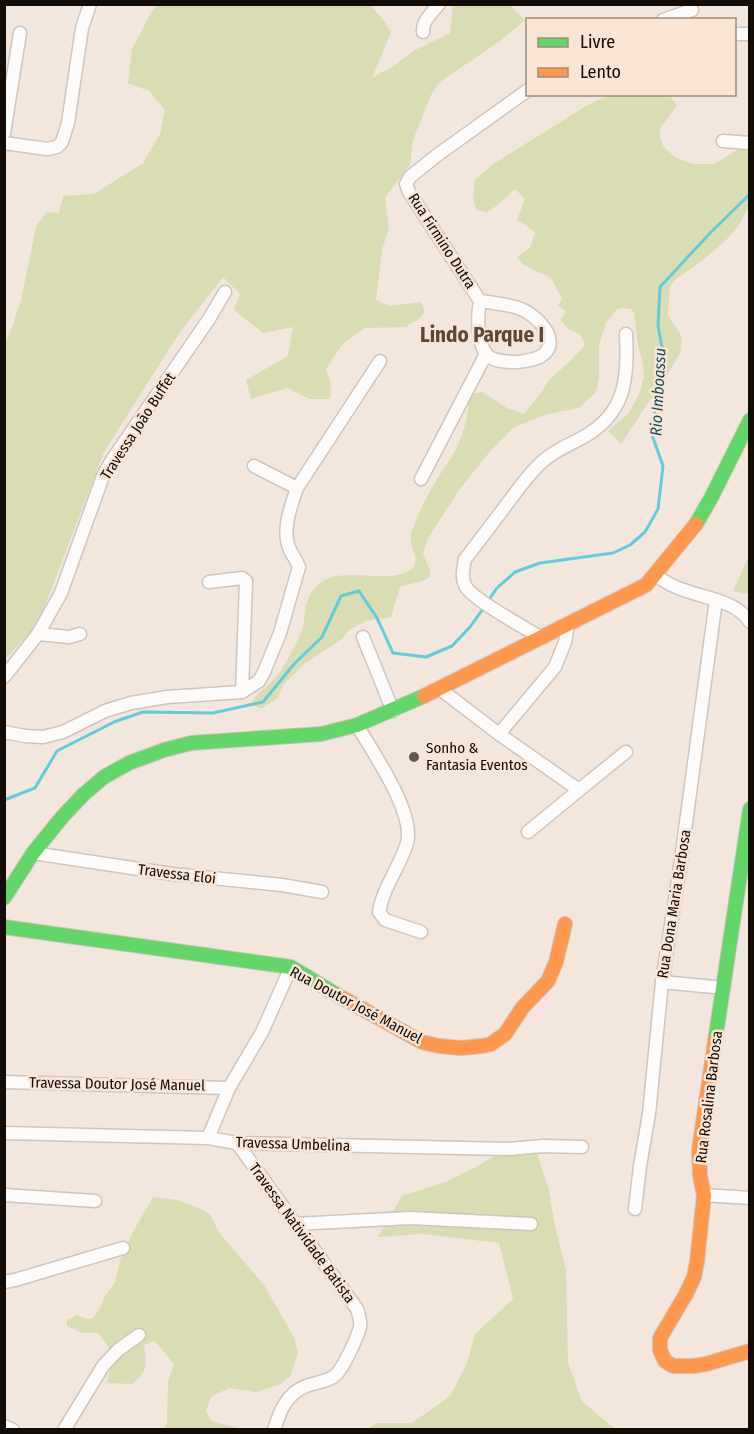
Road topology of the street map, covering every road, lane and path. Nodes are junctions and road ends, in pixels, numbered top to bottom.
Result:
1 (90, 4) edge
2 (438, 4) edge
3 (693, 11) edge
4 (670, 18) edge
5 (423, 32) dead end
6 (20, 33) dead end
7 (526, 91) edge
8 (4, 133) edge
9 (723, 141) dead end
10 (4, 143) edge
11 (750, 143) edge
12 (225, 292) dead end
13 (480, 301) junction
14 (626, 334) dead end
15 (486, 354) junction
16 (380, 361) dead end
17 (750, 420) edge
18 (738, 443) junction
19 (750, 452) edge
20 (254, 466) dead end
21 (421, 479) dead end
22 (297, 488) junction
23 (655, 575) junction
24 (209, 582) dead end
25 (716, 600) junction
26 (750, 622) edge
27 (568, 624) junction
28 (38, 634) junction
29 (80, 634) dead end
30 (363, 637) dead end
31 (542, 638) junction
32 (4, 677) edge
33 (440, 689) junction
34 (242, 692) junction
35 (393, 711) junction
36 (357, 725) junction
37 (4, 732) edge
38 (500, 734) junction
39 (626, 752) dead end
40 (579, 789) junction
41 (750, 809) edge
42 (528, 832) dead end
43 (33, 854) junction
44 (322, 892) dead end
45 (4, 898) edge
46 (565, 924) dead end
47 (4, 927) edge
48 (421, 932) dead end
49 (291, 967) junction
50 (662, 981) junction
51 (724, 988) junction
52 (4, 1082) edge
53 (229, 1088) junction
54 (4, 1133) edge
55 (207, 1138) junction
56 (237, 1143) junction
57 (582, 1147) dead end
58 (4, 1195) edge
59 (704, 1195) junction
60 (750, 1198) edge
61 (95, 1201) dead end
62 (635, 1209) dead end
63 (295, 1224) junction
64 (531, 1224) dead end
65 (123, 1248) dead end
66 (4, 1282) edge
67 (139, 1335) dead end
68 (750, 1351) edge
69 (4, 1426) edge
70 (13, 1430) edge
71 (64, 1430) edge
72 (274, 1430) edge

1 - 10 street
2 - 5 street
3 - 4 street
6 - 8 street
7 - 13 street, Rua Firmino Dutra
9 - 11 street
12 - 28 street, Travessa João Buffet
13 - 15 street, Rua Firmino Dutra
13 - 15 street, Rua Firmino Dutra
14 - 31 street
15 - 21 street
16 - 22 street
17 - 18 street
18 - 19 street
18 - 23 street
20 - 22 street
22 - 34 street
23 - 25 street
23 - 27 street
24 - 34 street
25 - 26 street
25 - 50 street, Rua Dona Maria Barbosa
27 - 31 street
27 - 38 street
28 - 29 street
28 - 32 street, Travessa João Buffet
30 - 35 street
31 - 33 street
33 - 35 street
33 - 38 street
34 - 37 street
35 - 36 street
36 - 43 street
36 - 48 street
38 - 40 street
39 - 40 street
40 - 42 street
41 - 51 street, Rua Rosalina Barbosa
43 - 44 street, Travessa Eloi
43 - 45 street
46 - 49 street, Rua Doutor José Manuel
47 - 49 street, Rua Doutor José Manuel
49 - 53 street
50 - 51 street
50 - 62 street, Rua Dona Maria Barbosa
51 - 59 street, Rua Rosalina Barbosa
52 - 53 street, Travessa Doutor José Manuel
53 - 55 street
54 - 55 street, Travessa Umbelina
55 - 56 street, Travessa Umbelina
56 - 57 street, Travessa Umbelina
56 - 63 street, Travessa Natividade Batista
58 - 61 street
59 - 60 street
59 - 68 street, Rua Rosalina Barbosa
63 - 64 street
63 - 72 street, Travessa Natividade Batista
65 - 66 street
67 - 71 street
69 - 70 street

